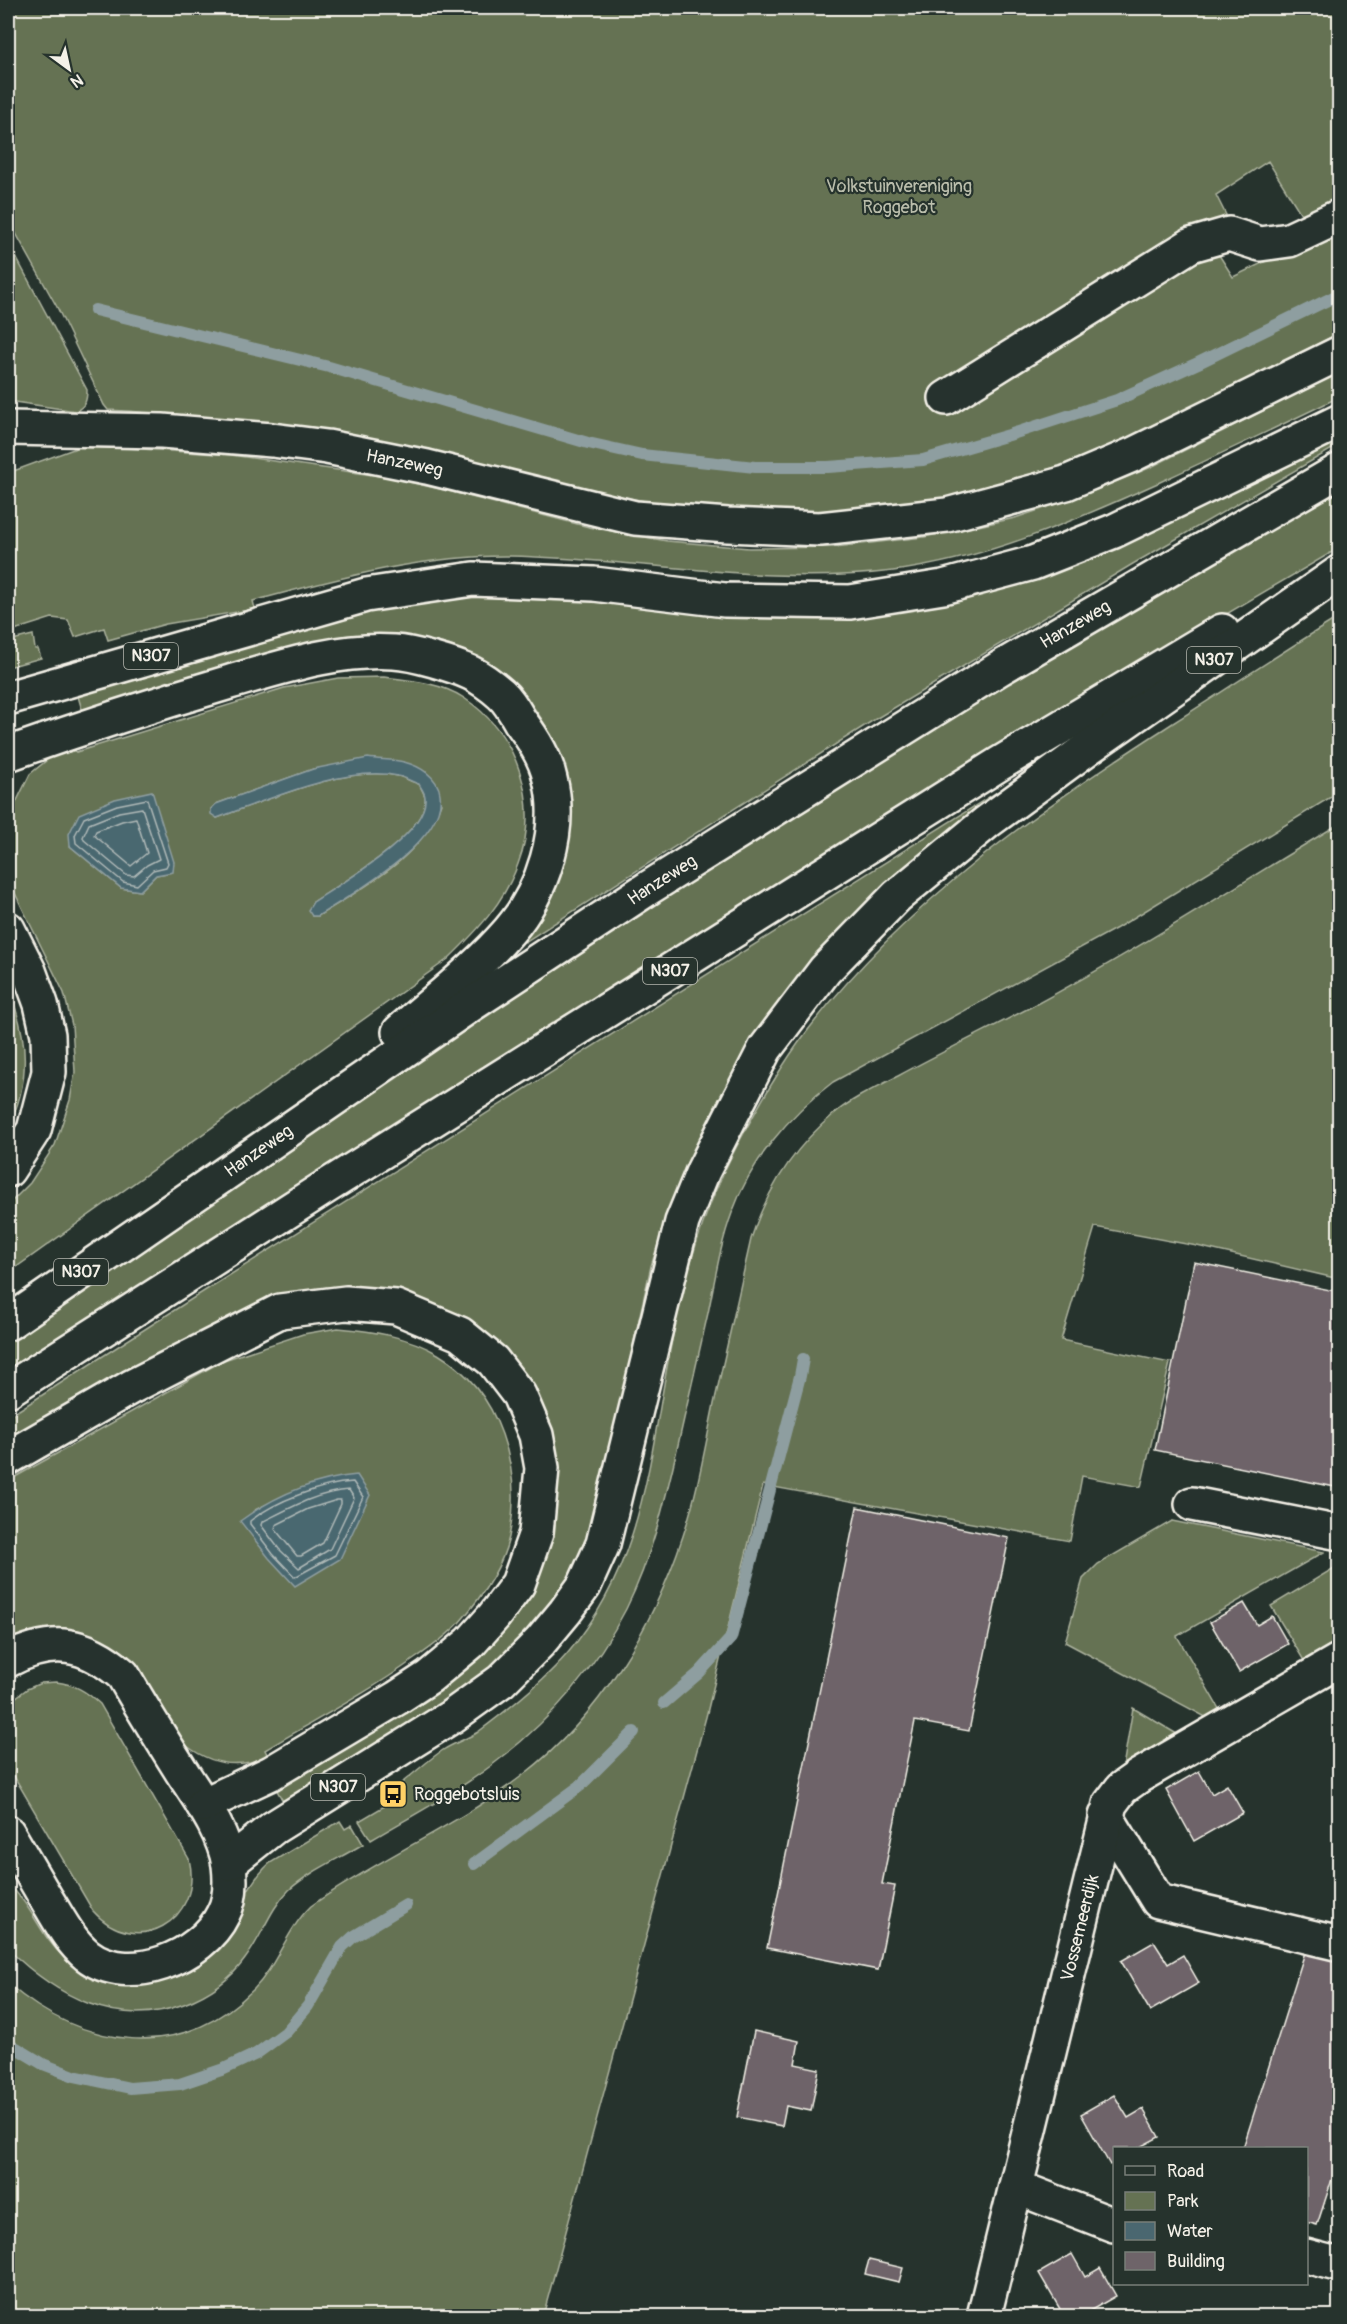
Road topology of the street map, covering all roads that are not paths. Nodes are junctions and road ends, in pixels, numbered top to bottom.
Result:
1 (1340, 216) edge
2 (1340, 353) edge
3 (946, 398) dead end
4 (1340, 421) edge
5 (8, 428) edge
6 (1340, 470) edge
7 (1340, 563) edge
8 (1340, 572) edge
9 (8, 698) edge
10 (8, 754) edge
11 (8, 929) edge
12 (285, 1132) junction
13 (8, 1170) edge
14 (8, 1323) edge
15 (8, 1390) edge
16 (8, 1458) edge
17 (1192, 1504) dead end
18 (1340, 1533) edge
19 (8, 1660) edge
20 (1340, 1660) edge
21 (202, 1805) junction
22 (1106, 1816) junction
23 (8, 1833) edge
24 (228, 1863) junction
25 (1340, 1944) edge
26 (1016, 2187) junction
27 (1113, 2225) edge
28 (1308, 2257) edge
29 (1340, 2265) edge
30 (984, 2316) edge

1 - 3 main road
2 - 5 main road, Hanzeweg
4 - 9 main road, N307
6 - 12 main road, Hanzeweg / N307
7 - 15 main road, N307
8 - 24 main road, N307
10 - 12 main road, N307
11 - 13 main road
12 - 14 main road, Hanzeweg / N307
16 - 21 main road, N307
17 - 18 main road
19 - 21 main road
20 - 22 main road, Vossemeerdijk
21 - 24 main road
22 - 25 main road
22 - 26 main road, Vossemeerdijk
23 - 24 main road
26 - 27 main road
26 - 30 main road, Vossemeerdijk
28 - 29 main road

